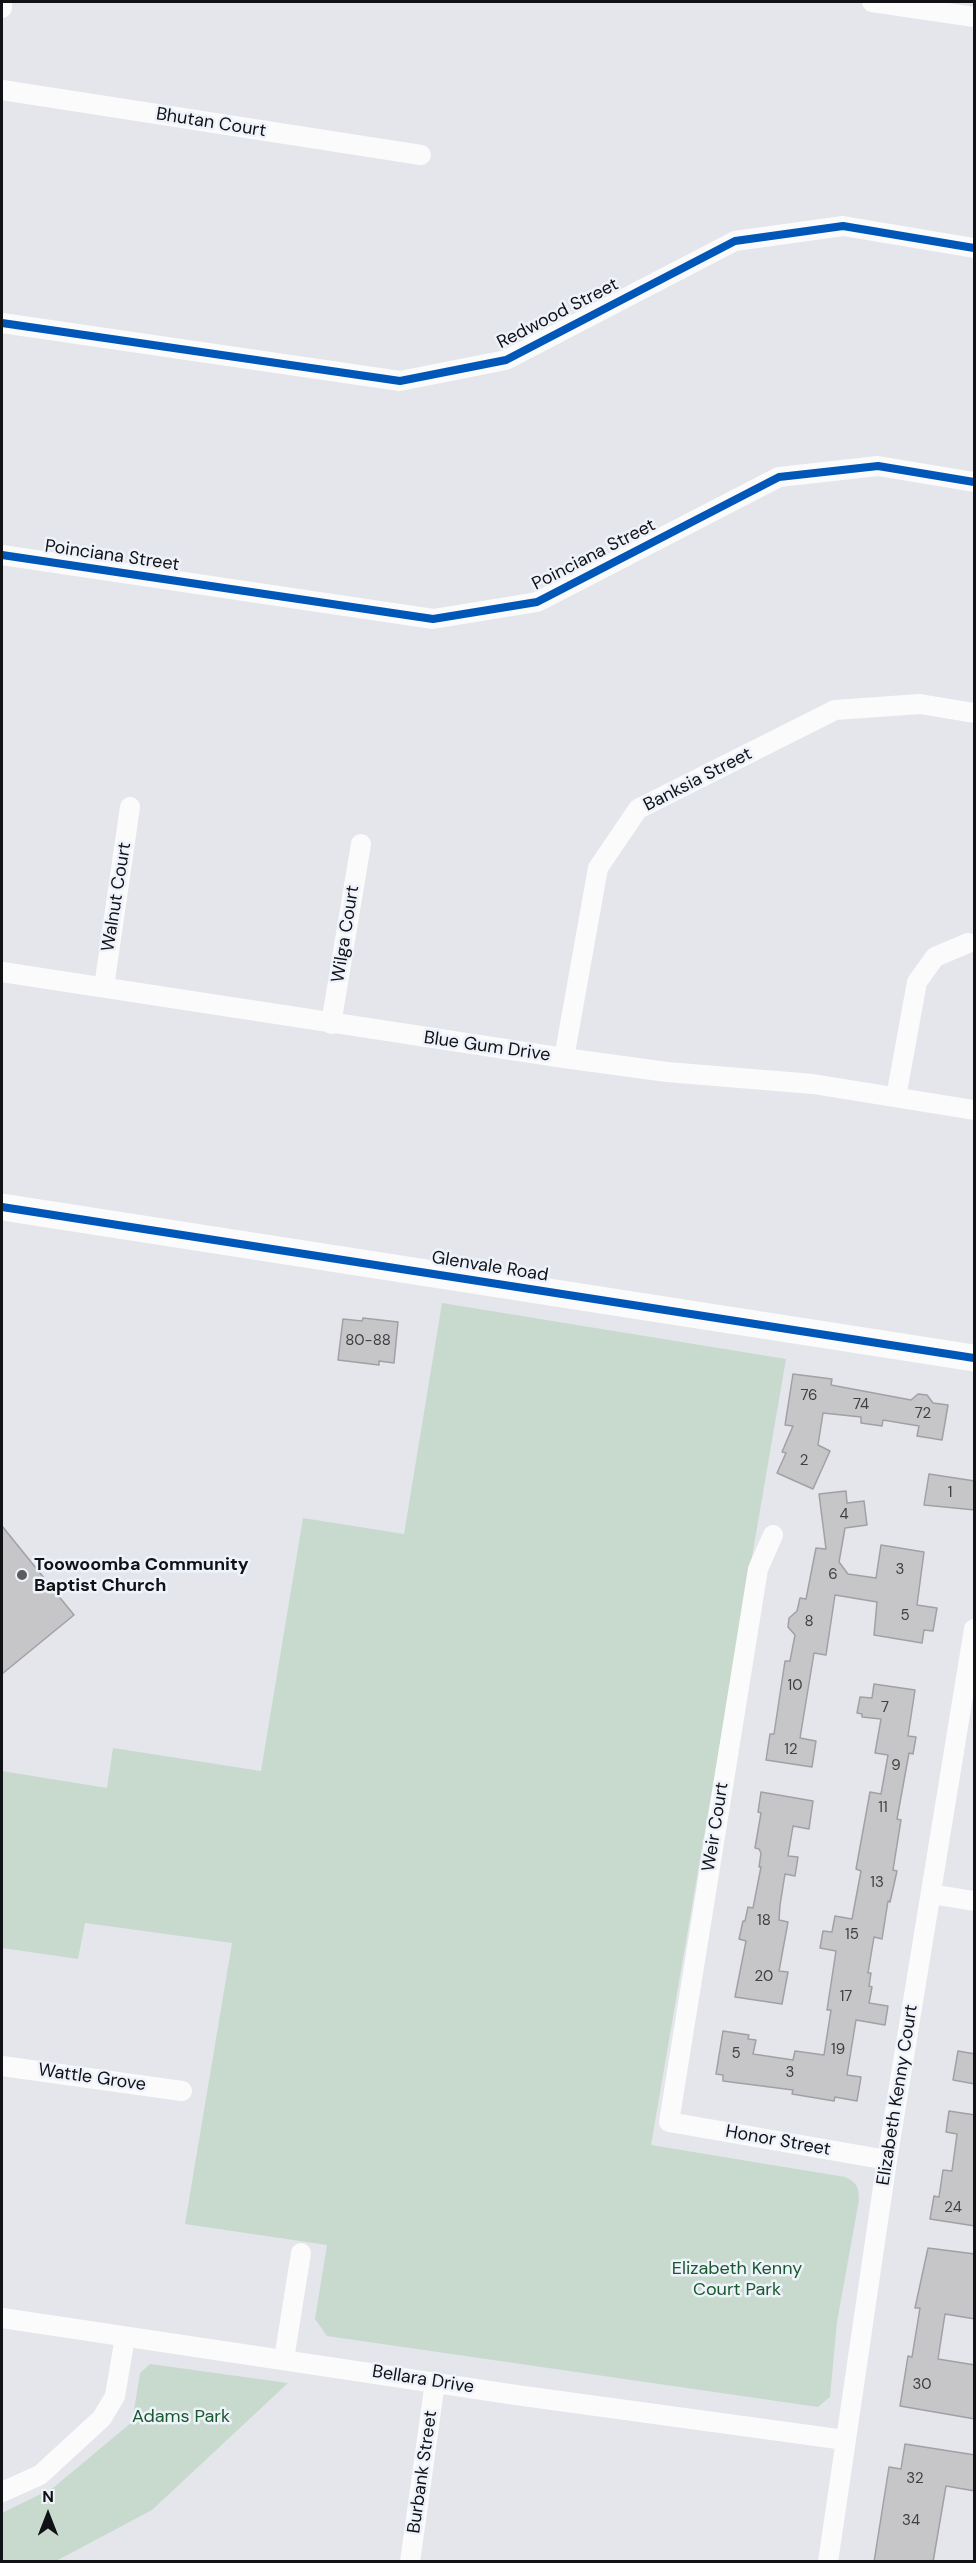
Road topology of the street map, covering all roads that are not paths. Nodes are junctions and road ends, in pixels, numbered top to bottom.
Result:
1 (2, 2) edge
2 (872, 2) edge
3 (2, 8) edge
4 (975, 17) edge
5 (2, 90) edge
6 (422, 155) dead end
7 (975, 248) edge
8 (2, 323) edge
9 (975, 482) edge
10 (2, 555) edge
11 (975, 713) edge
12 (130, 807) dead end
13 (361, 844) dead end
14 (968, 943) dead end
15 (2, 972) edge
16 (104, 987) junction
17 (331, 1024) junction
18 (564, 1058) junction
19 (896, 1097) junction
20 (975, 1110) edge
21 (2, 1207) edge
22 (975, 1358) edge
23 (773, 1535) dead end
24 (975, 1629) edge
25 (931, 1894) junction
26 (975, 1901) edge
27 (2, 2066) edge
28 (182, 2091) dead end
29 (669, 2122) joint
30 (887, 2160) junction
31 (301, 2253) dead end
32 (2, 2318) edge
33 (125, 2337) junction
34 (284, 2359) junction
35 (435, 2382) junction
36 (845, 2440) junction
37 (2, 2492) edge
38 (410, 2562) edge
39 (828, 2562) edge

1 - 3 street
2 - 4 street
5 - 6 street, Bhutan Court
7 - 8 street, Redwood Street
9 - 10 street, Poinciana Street
11 - 18 street, Banksia Street
12 - 16 street, Walnut Court
13 - 17 street, Wilga Court
14 - 19 street
15 - 16 street, Blue Gum Drive
16 - 17 street, Blue Gum Drive
17 - 18 street, Blue Gum Drive
18 - 19 street, Blue Gum Drive
19 - 20 street, Blue Gum Drive
21 - 22 street, Glenvale Road
23 - 29 street, Weir Court
24 - 25 street, Elizabeth Kenny Court
25 - 26 street
25 - 30 street, Elizabeth Kenny Court
27 - 28 street, Wattle Grove
29 - 30 street, Honor Street
30 - 36 street, Elizabeth Kenny Court
31 - 34 street
32 - 33 street, Bellara Drive
33 - 34 street, Bellara Drive
33 - 37 street
34 - 35 street, Bellara Drive
35 - 36 street, Bellara Drive
35 - 38 street, Burbank Street
36 - 39 street, Elizabeth Kenny Court

